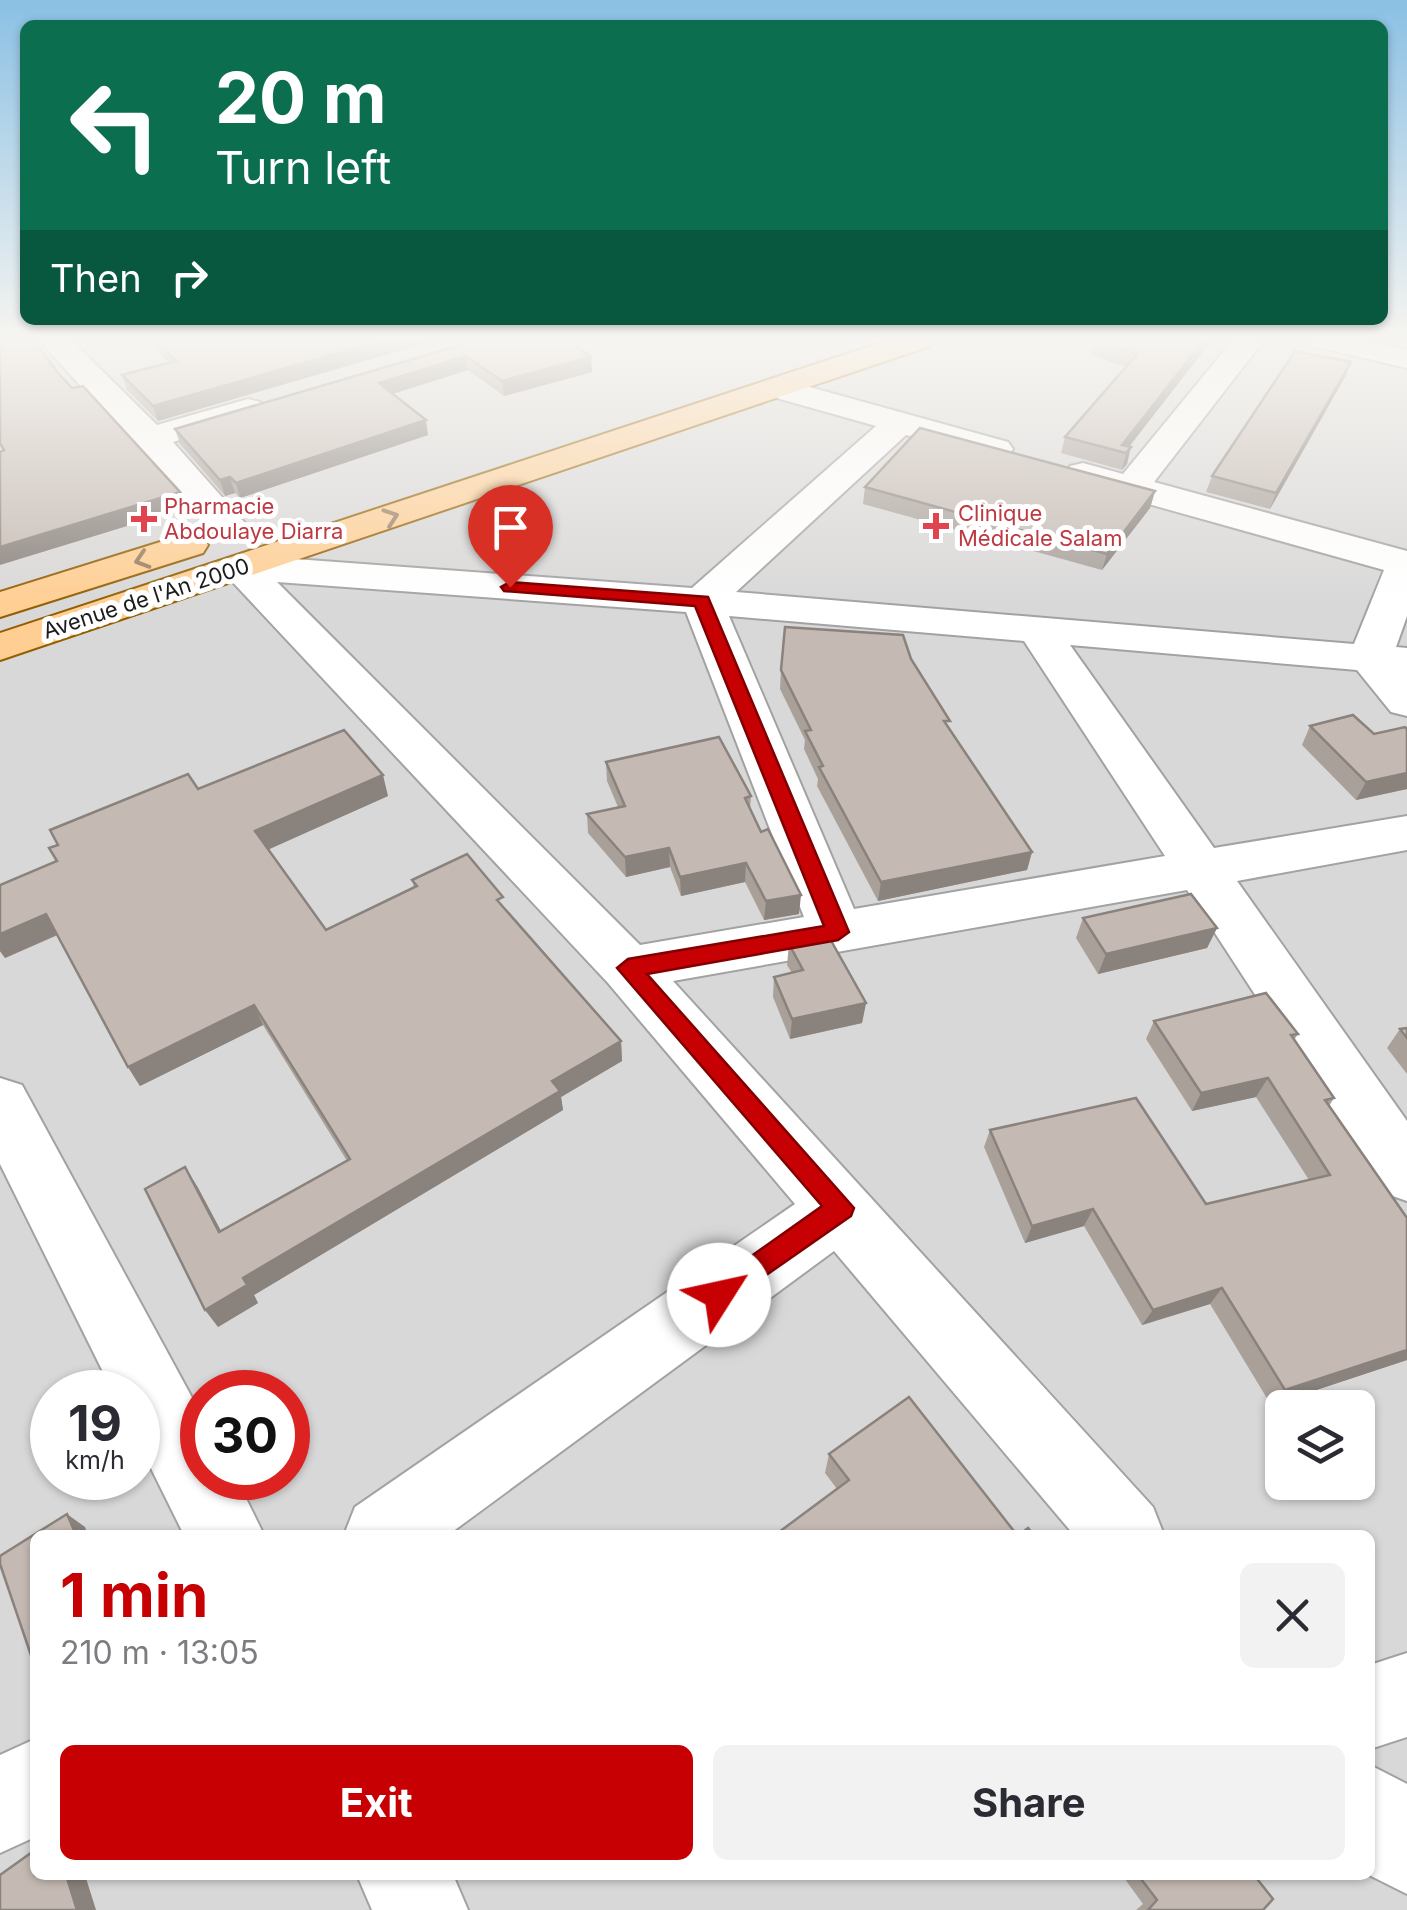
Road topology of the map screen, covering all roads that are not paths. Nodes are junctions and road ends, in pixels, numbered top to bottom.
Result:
1 (141, 429) edge
2 (180, 429) edge
3 (554, 429) edge
4 (639, 429) edge
5 (892, 429) edge
6 (925, 429) edge
7 (1177, 429) edge
8 (150, 438) junction
9 (1131, 487) junction
10 (346, 495) dead end
11 (270, 519) dead end
12 (236, 549) junction
13 (1407, 564) edge
14 (702, 601) junction
15 (0, 605) edge
16 (1038, 630) junction
17 (0, 647) edge
18 (1389, 660) edge
19 (1407, 702) edge
20 (1407, 833) edge
21 (1201, 869) junction
22 (838, 932) junction
23 (628, 968) junction
24 (0, 1103) edge
25 (1407, 1173) edge
26 (841, 1208) junction
27 (222, 1530) edge
28 (389, 1530) edge
29 (1122, 1530) edge
30 (1407, 1694) edge
31 (1375, 1705) edge
32 (30, 1787) edge
33 (0, 1808) edge
34 (1375, 1815) edge
35 (1407, 1849) edge
36 (405, 1880) edge
37 (421, 1910) edge

1 - 8 street
2 - 8 street
3 - 10 main road
12 -> 4 main road, Avenue de l'An 2000
5 - 14 street
6 - 9 street
7 - 9 street
8 - 12 street
9 - 13 street
11 - 12 main road, Avenue de l'An 2000
12 - 14 street
12 -> 15 main road, Avenue de l'An 2000
12 - 17 main road, Avenue de l'An 2000
12 - 23 street
13 - 18 street
14 - 16 street
14 - 22 street
16 - 18 street
16 - 21 street
18 - 19 street
20 - 21 street
21 - 22 street
21 - 25 street
22 - 23 street
23 - 26 street
24 - 27 street
26 - 28 street
26 - 29 street
30 - 31 street
32 - 33 street
34 - 35 street
36 - 37 street

